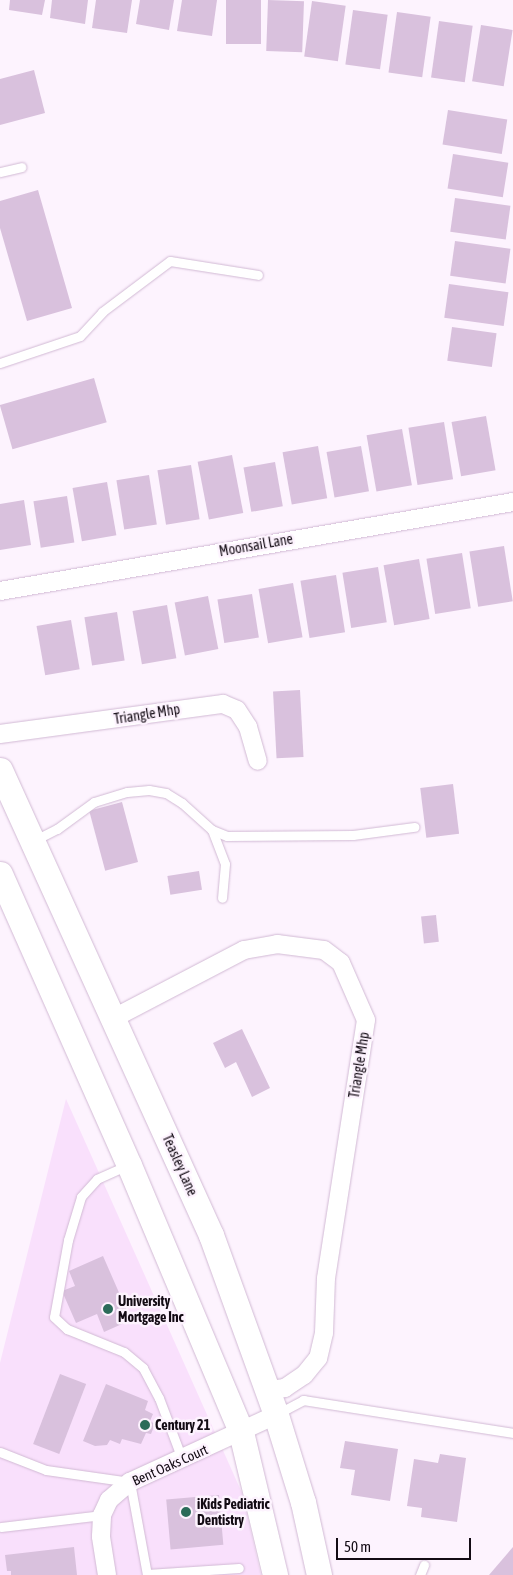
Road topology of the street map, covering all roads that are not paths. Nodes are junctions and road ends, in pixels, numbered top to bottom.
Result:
1 (21, 167) dead end
2 (0, 172) edge
3 (258, 275) dead end
4 (0, 363) edge
5 (513, 502) edge
6 (0, 591) edge
7 (0, 734) edge
8 (258, 761) dead end
9 (0, 770) edge
10 (414, 827) dead end
11 (212, 830) junction
12 (32, 841) junction
13 (0, 874) edge
14 (222, 898) dead end
15 (112, 1019) junction
16 (129, 1165) junction
17 (268, 1390) junction
18 (276, 1415) junction
19 (241, 1432) junction
20 (513, 1433) edge
21 (0, 1452) edge
22 (182, 1459) junction
23 (130, 1482) junction
24 (102, 1515) junction
25 (1, 1527) edge
26 (424, 1565) dead end
27 (239, 1568) dead end
28 (147, 1574) edge
29 (107, 1575) edge
30 (275, 1575) edge
31 (319, 1575) edge
32 (420, 1575) edge

1 - 2 lane
3 - 4 lane
5 - 6 street, Moonsail Lane
7 - 8 street, Triangle Mhp
9 - 12 main road, Teasley Lane
10 - 11 lane
11 - 12 lane
11 - 14 lane
12 - 15 main road, Teasley Lane
13 - 16 main road
15 - 17 main road, Teasley Lane
15 - 17 street, Triangle Mhp
16 - 19 main road
16 - 22 lane
17 - 18 main road, Teasley Lane
18 - 19 street, Bent Oaks Court
18 - 20 lane
18 - 31 main road, Teasley Lane
19 - 22 street, Bent Oaks Court
19 - 30 main road
21 - 23 lane
22 - 23 street, Bent Oaks Court
23 - 24 street, Bent Oaks Court
23 - 28 lane
24 - 25 lane
24 - 29 street
26 - 32 lane
27 - 28 lane

